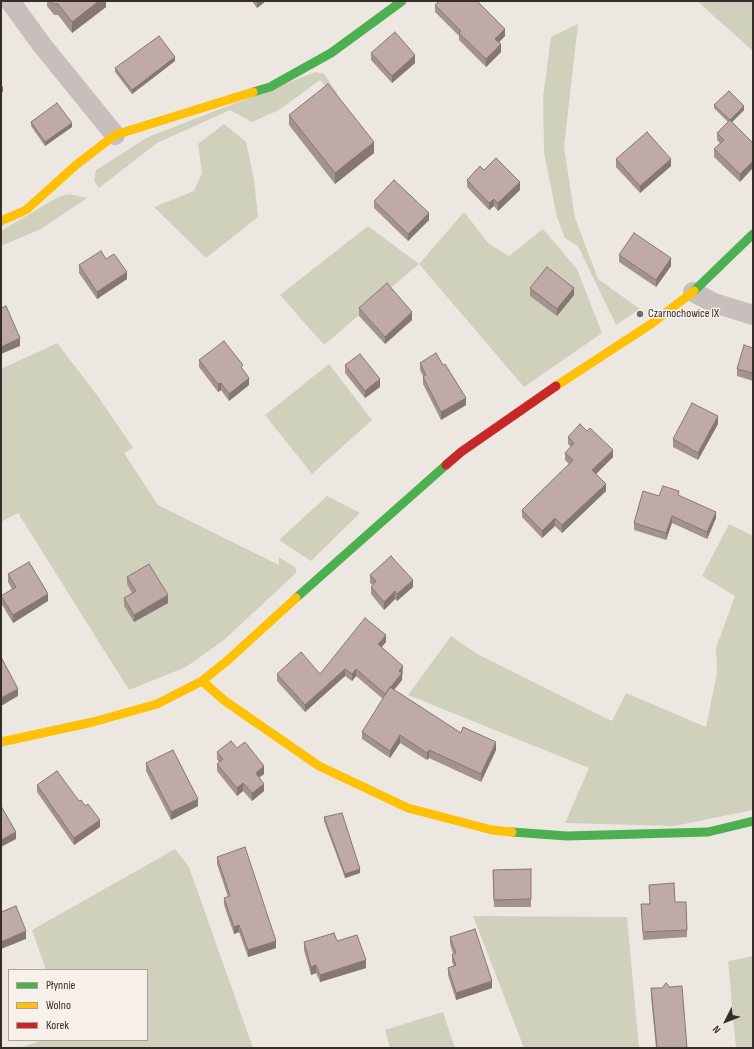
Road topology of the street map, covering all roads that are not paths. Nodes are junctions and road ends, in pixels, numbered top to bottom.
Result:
1 (10, 1) edge
2 (402, 1) edge
3 (115, 135) junction
4 (1, 221) edge
5 (753, 234) edge
6 (693, 292) junction
7 (753, 315) edge
8 (202, 681) junction
9 (1, 742) edge
10 (753, 820) edge

1 - 3 street
2 - 3 street
3 - 4 street
5 - 6 street
6 - 7 street
6 - 8 street
8 - 9 street
8 - 10 street

